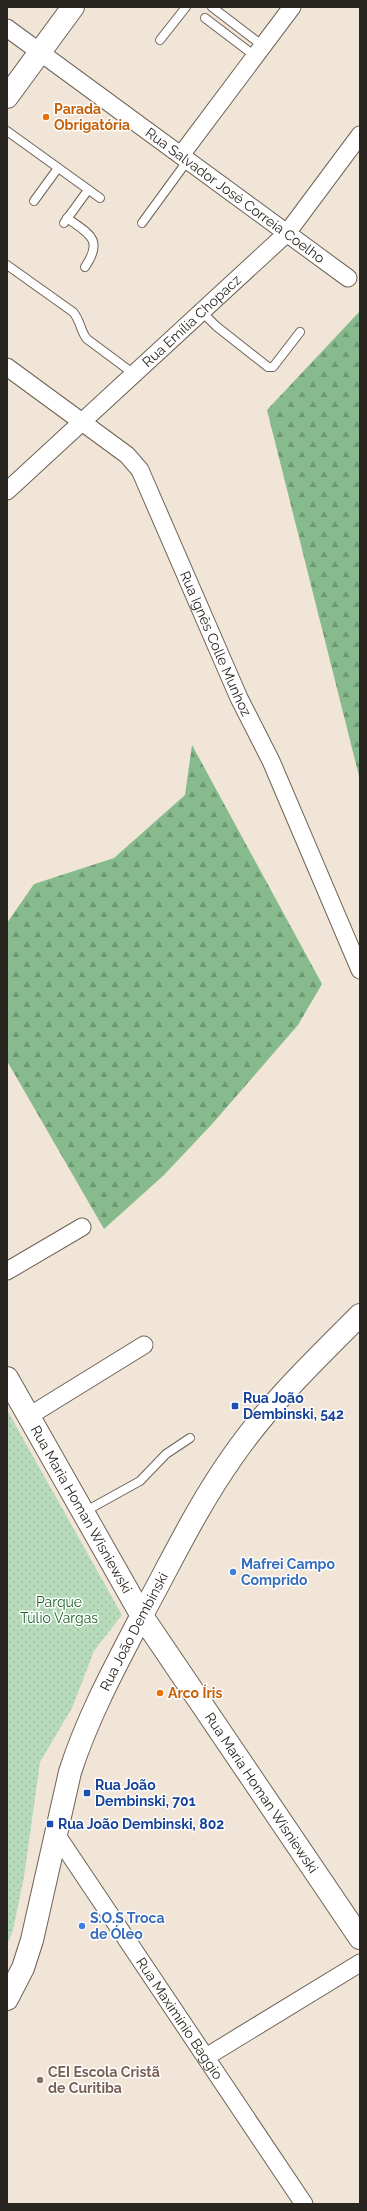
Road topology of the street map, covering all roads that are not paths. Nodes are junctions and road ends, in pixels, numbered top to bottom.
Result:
1 (73, 7) edge
2 (186, 7) edge
3 (212, 7) edge
4 (292, 7) edge
5 (204, 18) dead end
6 (7, 28) edge
7 (160, 40) dead end
8 (259, 51) junction
9 (40, 52) junction
10 (7, 97) edge
11 (7, 130) edge
12 (360, 135) edge
13 (184, 158) junction
14 (58, 168) junction
15 (88, 190) junction
16 (100, 198) dead end
17 (34, 201) dead end
18 (142, 223) dead end
19 (287, 233) junction
20 (7, 265) edge
21 (85, 266) dead end
22 (348, 278) dead end
23 (202, 312) junction
24 (300, 332) dead end
25 (7, 367) edge
26 (134, 374) junction
27 (82, 422) junction
28 (7, 491) edge
29 (360, 970) edge
30 (82, 1227) dead end
31 (7, 1271) edge
32 (360, 1315) edge
33 (144, 1345) dead end
34 (7, 1378) edge
35 (29, 1416) junction
36 (190, 1438) dead end
37 (83, 1512) junction
38 (142, 1616) junction
39 (56, 1834) junction
40 (360, 1938) edge
41 (360, 1963) edge
42 (7, 1999) edge
43 (206, 2058) junction
44 (304, 2204) edge

1 - 9 main road
2 - 7 lane
3 - 8 lane
4 - 8 street
5 - 8 lane
6 - 9 street, Rua Salvador José Correia Coelho
8 - 13 street
9 - 10 main road
9 - 13 street, Rua Salvador José Correia Coelho
11 - 14 lane
12 - 19 street, Rua Emília Chopacz
13 - 18 lane
13 - 19 street, Rua Salvador José Correia Coelho
14 - 15 lane
14 - 17 lane
15 - 16 lane
15 - 21 lane
19 - 22 street, Rua Salvador José Correia Coelho
19 - 23 street, Rua Emília Chopacz
20 - 26 lane
23 - 24 lane
23 - 26 street, Rua Emília Chopacz
25 - 27 street, Rua Ignês Colle Munhoz
26 - 27 street, Rua Emília Chopacz
27 - 28 street, Rua Emília Chopacz
27 - 29 street, Rua Ignês Colle Munhoz
30 - 31 street
32 - 38 main road, Rua João Dembinski
33 - 35 street
34 - 35 main road, Rua Maria Homan Wisniewski
35 - 37 main road, Rua Maria Homan Wisniewski
36 - 37 lane
37 - 38 main road, Rua Maria Homan Wisniewski
38 - 39 main road, Rua João Dembinski
38 - 40 main road, Rua Maria Homan Wisniewski
39 - 42 main road, Rua João Dembinski
39 - 43 street, Rua Maximínio Baggio
41 - 43 street
43 - 44 street, Rua Maximínio Baggio

